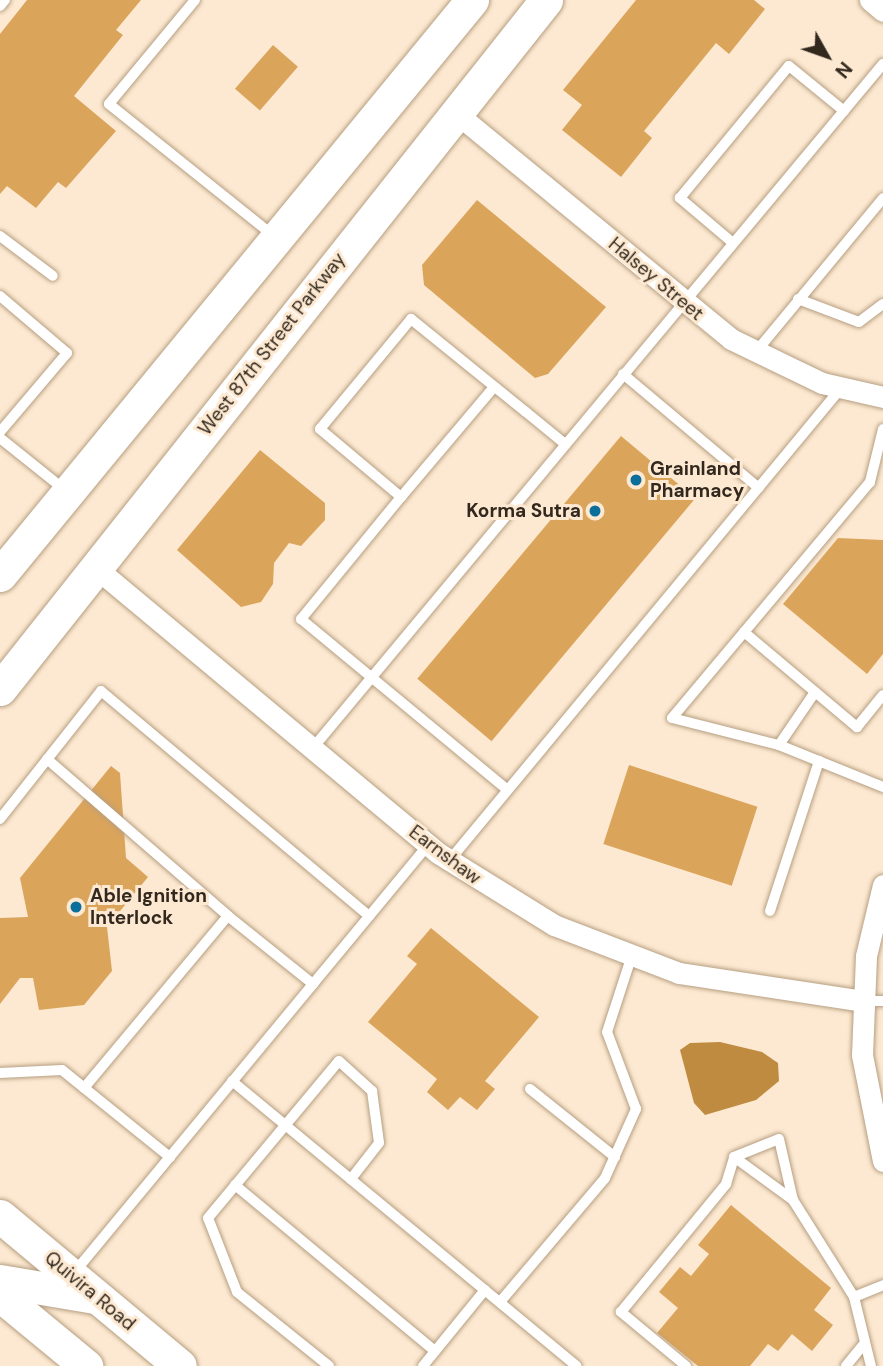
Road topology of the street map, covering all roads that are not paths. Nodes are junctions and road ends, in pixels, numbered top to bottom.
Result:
1 (5, 0) edge
2 (195, 0) edge
3 (472, 0) edge
4 (545, 0) edge
5 (870, 0) edge
6 (0, 6) edge
7 (883, 11) edge
8 (883, 64) edge
9 (844, 110) junction
10 (456, 113) junction
11 (883, 198) edge
12 (0, 236) edge
13 (276, 237) junction
14 (733, 243) junction
15 (53, 276) dead end
16 (0, 296) edge
17 (798, 299) junction
18 (683, 302) junction
19 (883, 304) edge
20 (755, 353) junction
21 (623, 374) junction
22 (494, 387) junction
23 (842, 387) junction
24 (883, 397) edge
25 (883, 429) edge
26 (0, 432) edge
27 (0, 438) edge
28 (565, 444) junction
29 (870, 482) junction
30 (883, 483) edge
31 (759, 488) junction
32 (67, 491) junction
33 (401, 497) junction
34 (96, 568) junction
35 (0, 575) edge
36 (744, 632) junction
37 (371, 678) junction
38 (0, 689) edge
39 (815, 692) junction
40 (883, 695) edge
41 (779, 745) junction
42 (313, 749) junction
43 (47, 759) junction
44 (819, 761) junction
45 (883, 787) edge
46 (508, 790) junction
47 (0, 819) edge
48 (428, 845) junction
49 (449, 861) junction
50 (883, 885) edge
51 (770, 911) dead end
52 (228, 916) junction
53 (369, 916) junction
54 (631, 958) junction
55 (313, 984) junction
56 (873, 1001) edge
57 (0, 1073) edge
58 (232, 1081) junction
59 (84, 1088) junction
60 (530, 1089) dead end
61 (287, 1125) junction
62 (170, 1157) junction
63 (615, 1157) junction
64 (734, 1157) junction
65 (883, 1161) edge
66 (351, 1179) junction
67 (235, 1185) junction
68 (793, 1200) junction
69 (0, 1216) edge
70 (72, 1276) junction
71 (0, 1281) edge
72 (883, 1285) edge
73 (485, 1290) junction
74 (0, 1295) edge
75 (97, 1297) junction
76 (854, 1297) junction
77 (500, 1302) junction
78 (862, 1346) junction
79 (435, 1351) junction
80 (86, 1366) edge
81 (180, 1366) edge
82 (329, 1366) edge
83 (423, 1366) edge
84 (577, 1366) edge
85 (686, 1366) edge
86 (846, 1366) edge
87 (871, 1366) edge

1 - 6 lane
2 - 13 lane
3 - 13 main road
4 - 10 main road, West 87th Street Parkway
5 - 7 street
8 - 9 lane
9 - 14 lane
9 - 14 lane
10 - 18 street, Halsey Street
10 - 34 main road, West 87th Street Parkway
11 - 17 lane
12 - 15 lane
13 - 32 main road
14 - 18 lane
16 - 26 lane
17 - 19 lane
17 - 20 lane
18 - 20 street, Halsey Street
18 - 21 lane
20 - 23 street, Halsey Street
21 - 28 lane
21 - 31 lane
22 - 28 lane
22 - 33 lane
22 - 33 lane
23 - 24 street, Halsey Street
23 - 31 lane
25 - 29 lane
27 - 32 lane
28 - 37 lane
29 - 30 lane
29 - 36 lane
31 - 46 lane
32 - 35 main road
33 - 37 lane
34 - 38 main road, West 87th Street Parkway
34 - 42 street, Earnshaw
36 - 39 lane
36 - 41 lane
37 - 42 lane
37 - 46 lane
39 - 40 lane
39 - 41 lane
41 - 44 lane
42 - 48 street, Earnshaw
43 - 47 lane
43 - 52 lane
43 - 53 lane
44 - 45 lane
44 - 51 lane
46 - 49 lane
48 - 49 street, Earnshaw
48 - 53 lane
49 - 54 street, Earnshaw
50 - 56 street
52 - 55 lane
52 - 59 lane
53 - 55 lane
54 - 56 street, Earnshaw
54 - 63 lane
55 - 58 lane
56 - 65 street
57 - 59 lane
58 - 61 lane
58 - 62 lane
59 - 62 lane
60 - 63 lane
61 - 66 lane
61 - 66 lane
61 - 67 lane
62 - 70 lane
63 - 77 lane
64 - 68 lane
64 - 68 lane
64 - 85 lane
66 - 73 lane
67 - 79 lane
67 - 82 lane
68 - 76 lane
69 - 70 main road, Quivira Road
70 - 75 main road, Quivira Road
71 - 75 main road
72 - 76 lane
73 - 77 lane
73 - 79 lane
74 - 80 main road
75 - 81 main road, Quivira Road
76 - 78 lane
77 - 84 lane
78 - 86 lane
78 - 87 lane
79 - 83 lane

